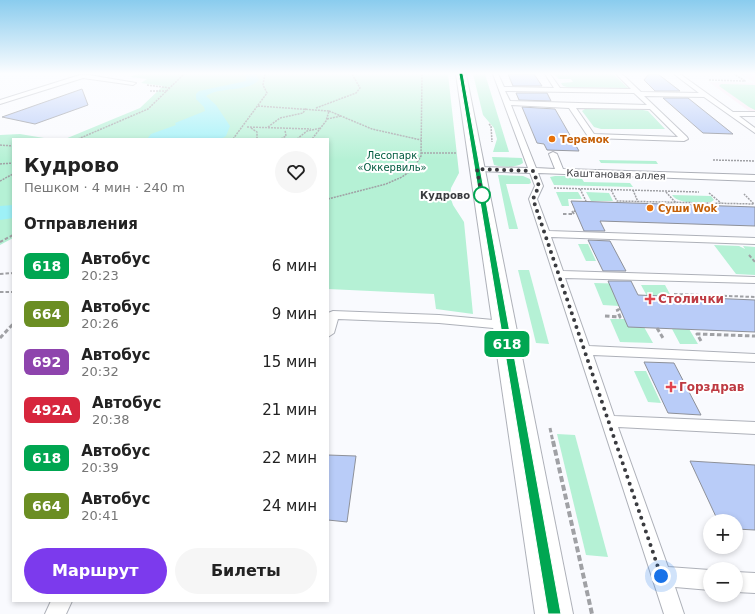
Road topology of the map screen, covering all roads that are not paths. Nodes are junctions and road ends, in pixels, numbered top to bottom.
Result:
1 (466, 103) edge
2 (508, 103) joint
3 (648, 103) edge
4 (716, 103) edge
5 (570, 106) junction
6 (652, 107) junction
7 (731, 114) junction
8 (755, 114) edge
9 (755, 132) edge
10 (553, 154) dead end
11 (477, 169) junction
12 (533, 171) junction
13 (560, 171) junction
14 (755, 178) edge
15 (546, 234) junction
16 (755, 241) edge
17 (559, 274) junction
18 (755, 280) edge
19 (504, 325) junction
20 (329, 329) edge
21 (585, 350) junction
22 (755, 358) edge
23 (609, 421) junction
24 (755, 428) edge
25 (661, 576) junction
26 (703, 579) edge
27 (743, 582) edge
28 (755, 583) edge
29 (61, 602) edge
30 (55, 614) edge
31 (554, 614) edge
32 (674, 614) edge

1 - 11 street
2 - 5 lane
2 - 12 lane
3 - 6 lane
4 - 7 lane
5 - 6 lane
5 - 6 lane
7 - 8 lane
7 - 9 lane
10 - 13 lane
11 - 12 lane, Каштановая аллея
11 - 19 street
12 - 13 lane, Каштановая аллея
12 - 15 lane
13 - 14 lane, Каштановая аллея
15 - 16 lane
15 - 17 lane
17 - 18 lane
17 - 21 lane
19 - 20 lane
19 - 31 street
21 - 22 lane
21 - 23 lane
23 - 24 lane
23 - 25 lane
25 - 26 lane
25 - 32 lane
27 - 28 lane
29 - 30 lane

